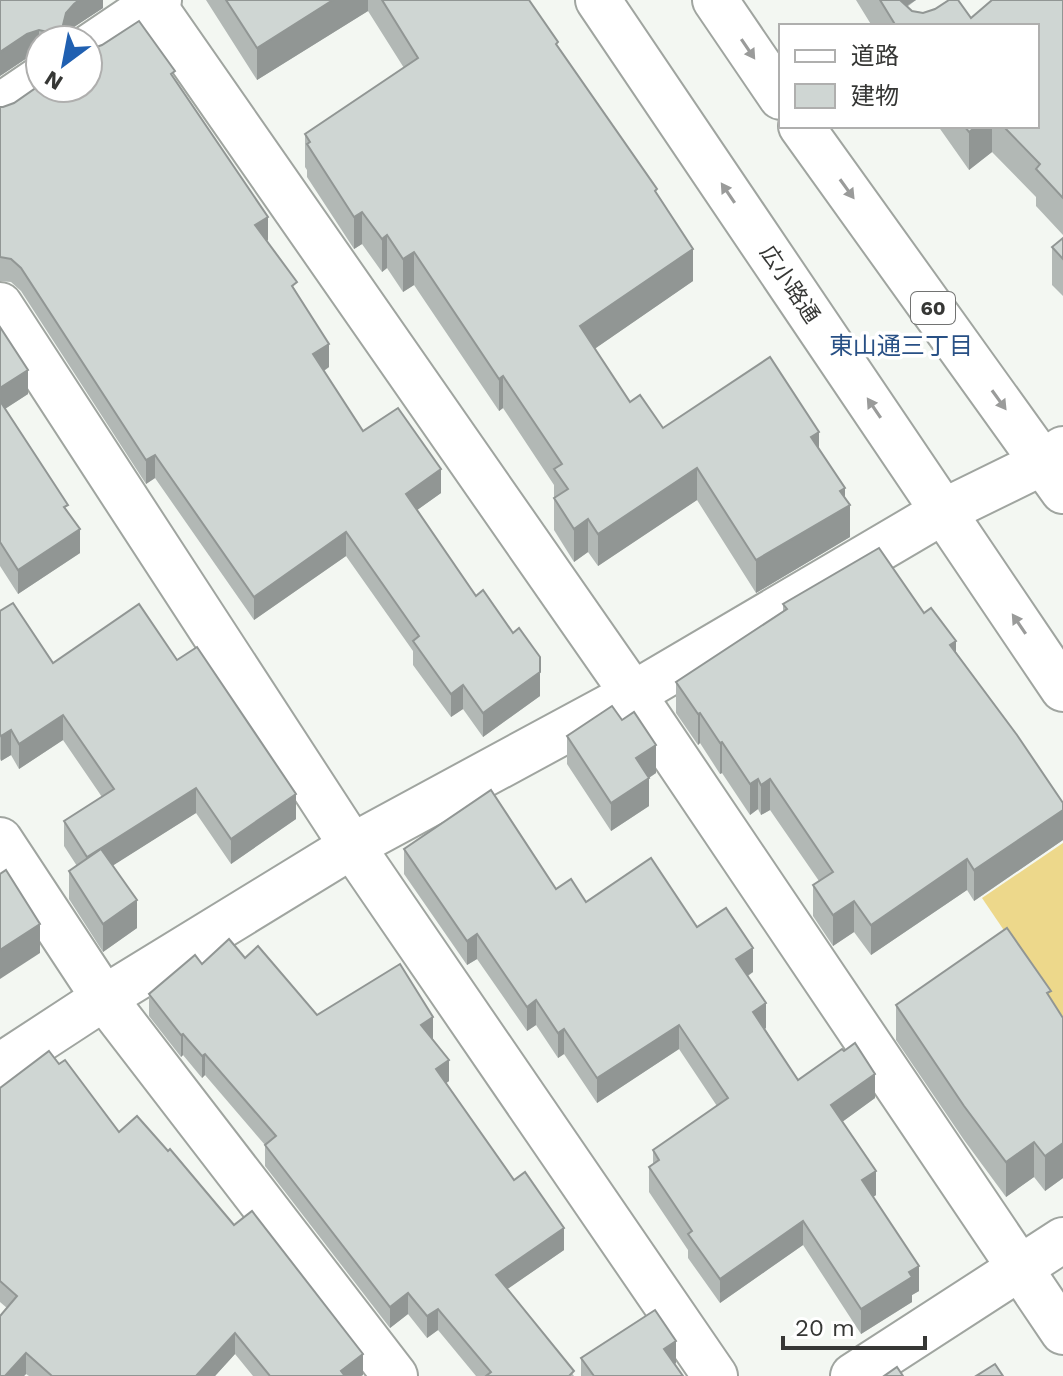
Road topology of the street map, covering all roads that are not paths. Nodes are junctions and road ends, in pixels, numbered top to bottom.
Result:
1 (598, 0) edge
2 (715, 0) edge
3 (154, 1) edge
4 (104, 37) edge
5 (24, 90) edge
6 (779, 94) edge
7 (0, 106) edge
8 (803, 128) edge
9 (0, 305) edge
10 (1057, 467) edge
11 (944, 511) junction
12 (1063, 689) edge
13 (633, 694) junction
14 (0, 840) edge
15 (352, 846) junction
16 (104, 998) junction
17 (0, 1066) edge
18 (1063, 1240) edge
19 (1022, 1268) junction
20 (1063, 1332) edge
21 (395, 1376) edge
22 (715, 1376) edge
23 (853, 1376) edge

11 -> 1 street, 広小路通
2 -> 6 street
3 - 4 street
3 - 13 street
5 - 7 street
8 -> 10 street, 60
9 - 15 street
10 - 11 street
12 -> 11 street, 広小路通
11 - 13 street
13 - 15 street
13 - 19 street
14 - 16 street
15 - 16 street
15 - 22 street
16 - 17 street
16 - 21 street
18 - 19 street
19 - 20 street
19 - 23 street

